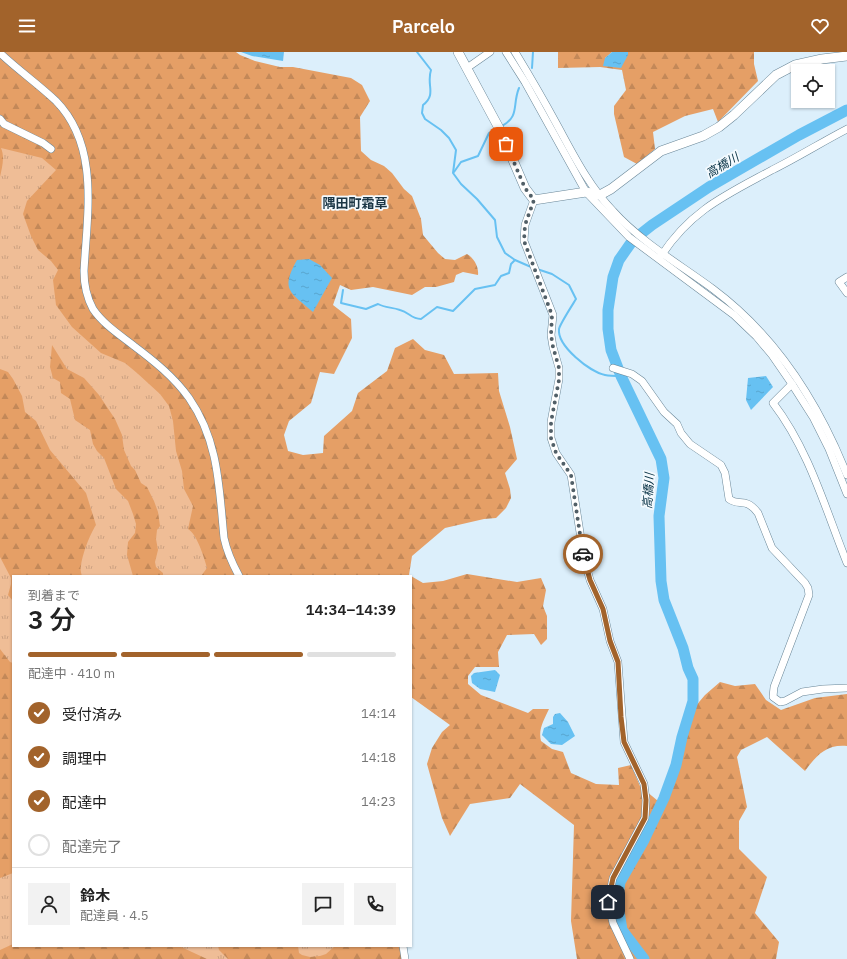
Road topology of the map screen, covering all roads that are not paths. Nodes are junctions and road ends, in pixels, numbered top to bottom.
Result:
1 (458, 52) edge
2 (490, 52) edge
3 (506, 52) edge
4 (515, 52) edge
5 (0, 53) edge
6 (847, 56) edge
7 (468, 68) junction
8 (0, 119) edge
9 (847, 129) edge
10 (51, 149) dead end
11 (586, 192) junction
12 (600, 195) junction
13 (534, 200) junction
14 (650, 249) junction
15 (660, 256) junction
16 (847, 277) edge
17 (847, 293) edge
18 (613, 368) dead end
19 (792, 384) junction
20 (847, 475) edge
21 (847, 494) edge
22 (847, 563) edge
23 (238, 575) edge
24 (847, 688) edge
25 (403, 947) edge
26 (405, 959) edge
27 (630, 959) edge

1 - 7 main road
2 - 7 street
3 - 11 street
4 - 12 street
5 - 23 street
6 - 12 main road
7 - 13 main road
8 - 10 street
9 - 15 street
11 - 12 main road
11 - 13 main road
11 - 14 street
12 - 14 street
13 - 27 street
14 - 15 street
15 - 19 street
15 - 20 street
16 - 17 street
18 - 24 street
19 - 21 street
19 - 22 street
25 - 26 street

